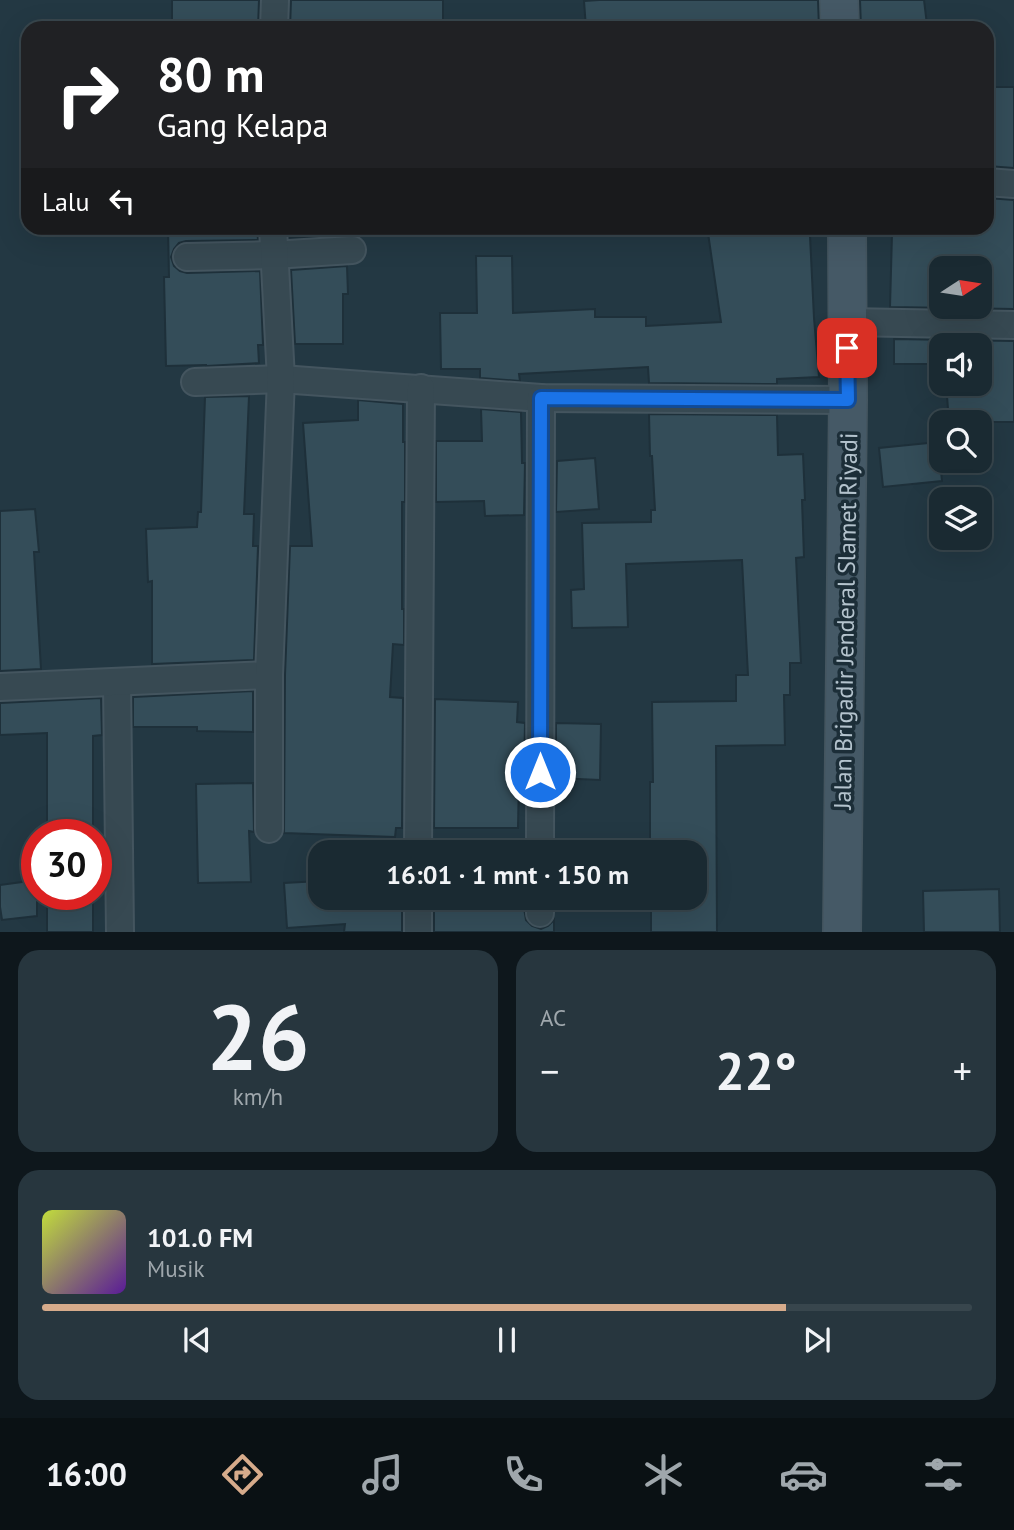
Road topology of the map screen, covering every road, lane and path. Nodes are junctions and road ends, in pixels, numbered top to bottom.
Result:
1 (275, 0) edge
2 (839, 0) edge
3 (274, 21) edge
4 (840, 21) edge
5 (994, 183) edge
6 (1014, 184) edge
7 (272, 235) edge
8 (847, 235) edge
9 (352, 250) dead end
10 (273, 256) junction
11 (187, 257) dead end
12 (846, 322) junction
13 (1014, 325) edge
14 (281, 379) junction
15 (195, 382) dead end
16 (421, 388) junction
17 (541, 398) junction
18 (848, 400) junction
19 (269, 675) junction
20 (117, 682) junction
21 (0, 687) edge
22 (269, 829) dead end
23 (418, 840) edge
24 (540, 840) edge
25 (418, 910) edge
26 (120, 932) edge
27 (418, 932) edge
28 (842, 932) edge

1 - 3 street
2 - 4 main road
5 - 6 street
7 - 10 street
8 - 12 main road, Jalan Brigadir Jenderal Slamet Riyadi
9 - 10 street
10 - 11 street
10 - 14 street
12 - 13 street
12 - 18 main road, Jalan Brigadir Jenderal Slamet Riyadi
14 - 15 street
14 - 16 street
14 - 19 street
16 - 17 street
16 - 23 street
17 - 18 street
17 - 24 street
18 - 28 main road, Jalan Brigadir Jenderal Slamet Riyadi
19 - 20 street
19 - 22 street
20 - 21 street
20 - 26 street
25 - 27 street

